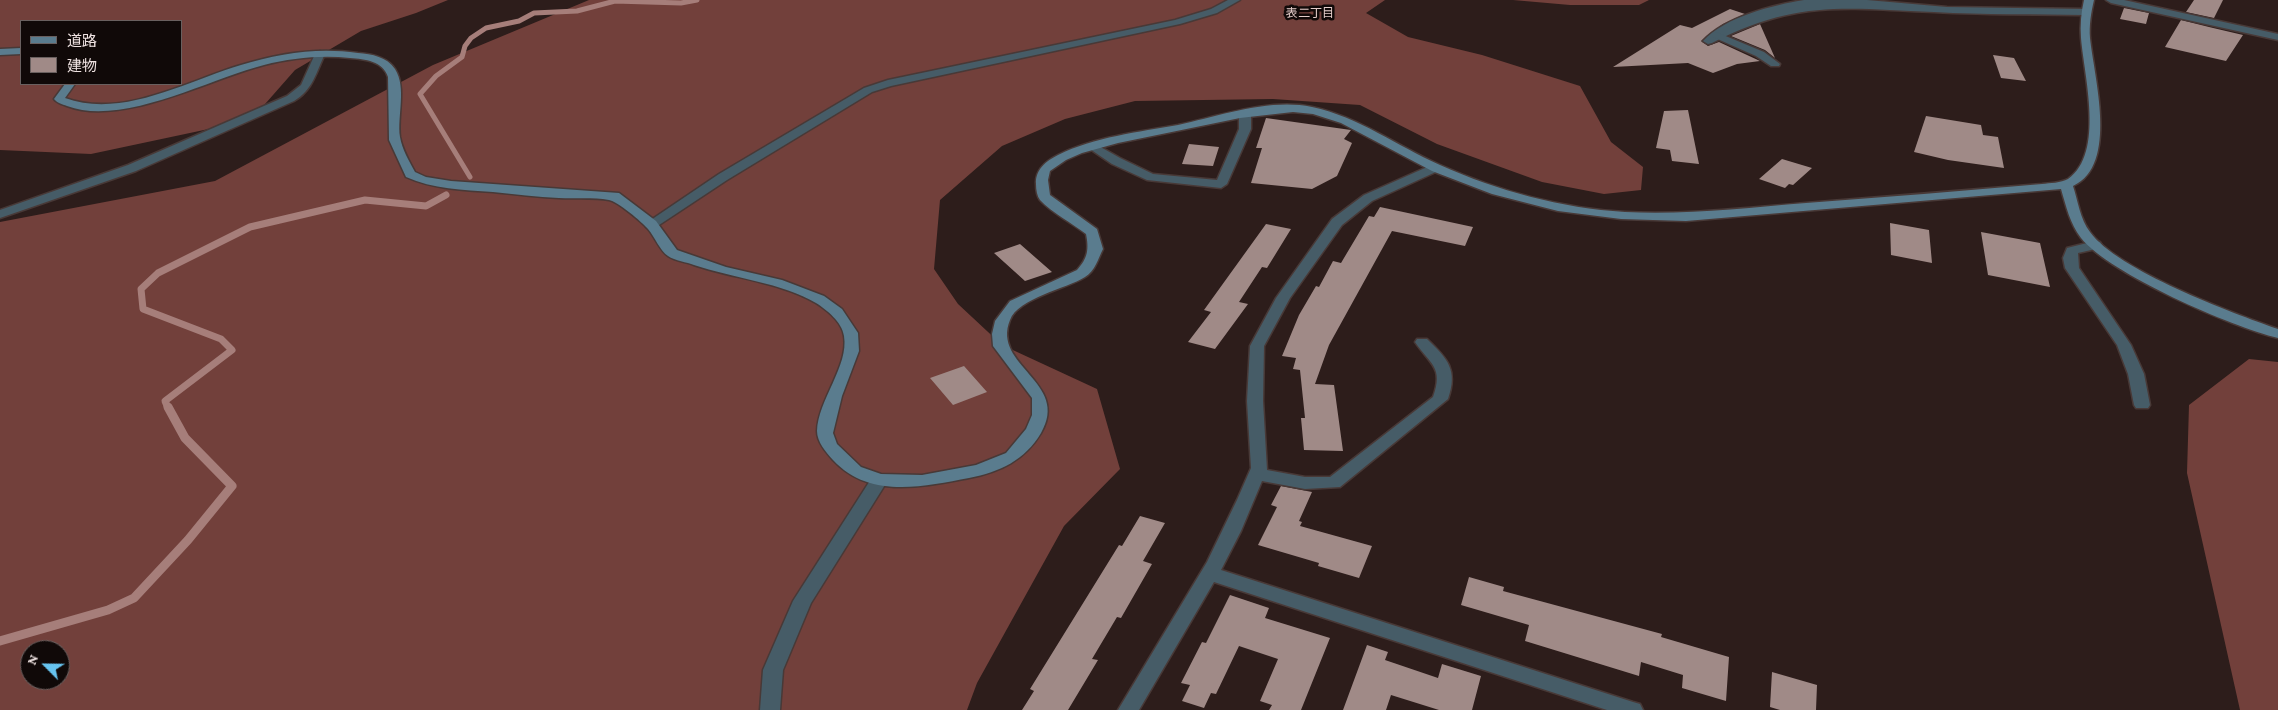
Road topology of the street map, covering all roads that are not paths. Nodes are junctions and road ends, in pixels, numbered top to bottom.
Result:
1 (1234, 0) edge
2 (2089, 0) edge
3 (2111, 0) edge
4 (2086, 12) junction
5 (2278, 37) edge
6 (20, 51) edge
7 (0, 52) edge
8 (320, 54) junction
9 (1775, 64) dead end
10 (69, 85) edge
11 (1245, 114) junction
12 (1093, 147) junction
13 (1434, 168) junction
14 (2066, 184) junction
15 (0, 214) edge
16 (651, 224) junction
17 (2095, 244) junction
18 (2278, 334) edge
19 (1422, 342) dead end
20 (2142, 405) dead end
21 (1257, 474) junction
22 (879, 480) junction
23 (1209, 573) junction
24 (770, 710) edge
25 (1128, 710) edge
26 (1633, 710) edge

1 - 16 street
2 - 4 street
3 - 5 street
4 - 9 street
4 - 14 street
6 - 7 street
8 - 10 street
8 - 15 street
8 - 16 street
11 - 12 street
11 - 12 street
11 - 13 street
12 - 22 street
13 - 14 street
13 - 21 street
14 - 17 street
16 - 22 street
17 - 18 street
17 - 20 street
19 - 21 street
21 - 23 street
22 - 24 street
23 - 25 street
23 - 26 street

